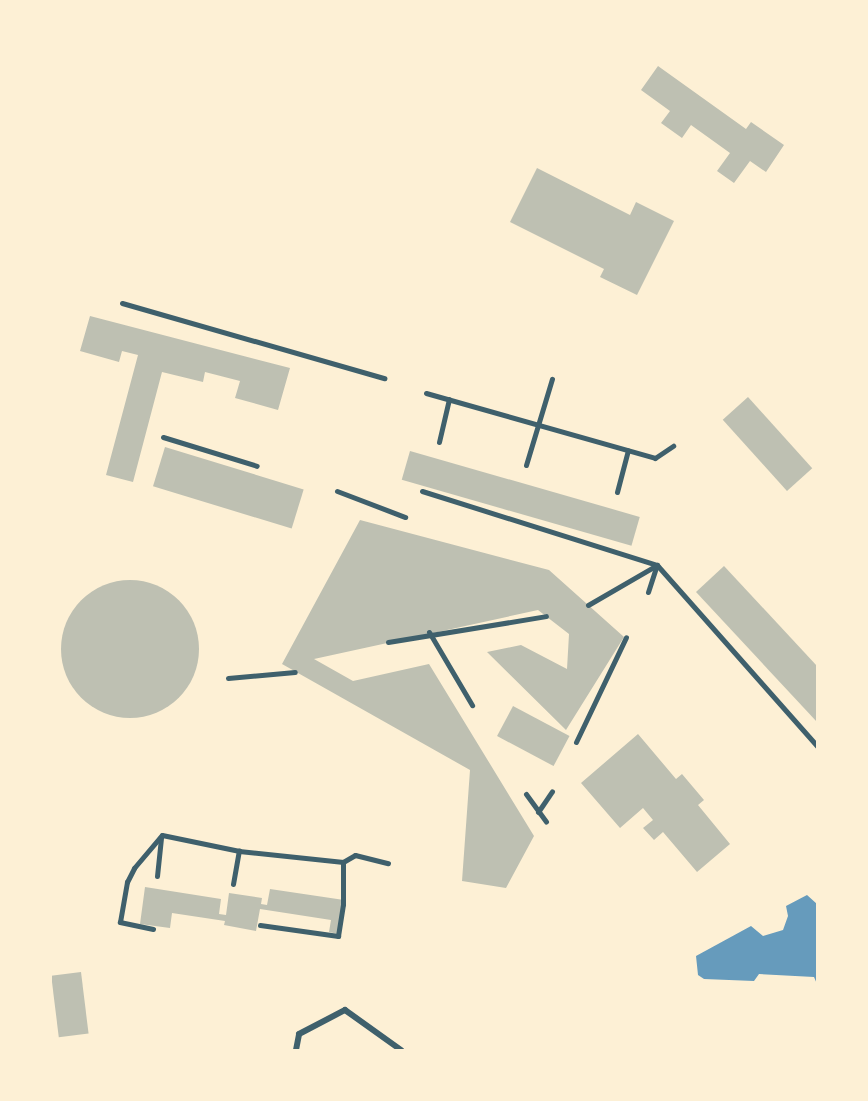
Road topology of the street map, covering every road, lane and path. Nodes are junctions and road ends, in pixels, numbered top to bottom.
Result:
1 (122, 303) dead end
2 (384, 378) dead end
3 (552, 379) dead end
4 (426, 393) dead end
5 (449, 399) junction
6 (538, 423) junction
7 (163, 437) dead end
8 (439, 442) dead end
9 (673, 446) dead end
10 (628, 450) junction
11 (526, 465) dead end
12 (257, 466) dead end
13 (337, 491) dead end
14 (422, 491) dead end
15 (617, 492) dead end
16 (405, 516) dead end
17 (657, 565) junction
18 (648, 592) dead end
19 (588, 605) dead end
20 (546, 616) dead end
21 (429, 632) junction
22 (626, 637) dead end
23 (388, 642) dead end
24 (295, 672) dead end
25 (228, 678) dead end
26 (472, 705) dead end
27 (576, 742) dead end
28 (817, 746) edge
29 (552, 791) dead end
30 (526, 795) dead end
31 (538, 812) junction
32 (546, 822) dead end
33 (162, 835) junction
34 (239, 850) junction
35 (343, 862) junction
36 (388, 863) dead end
37 (157, 876) dead end
38 (233, 884) dead end
39 (260, 925) dead end
40 (153, 929) dead end
41 (296, 1050) edge
42 (402, 1050) edge

1 - 2 street
3 - 6 street
4 - 5 street
5 - 6 street
5 - 8 street
6 - 10 street
6 - 11 street
7 - 12 street
9 - 10 street
10 - 15 street
13 - 16 street
14 - 17 street
17 - 18 street
17 - 19 street
17 - 28 street
20 - 21 street
21 - 23 street
21 - 26 street
22 - 27 street
24 - 25 street
29 - 31 street
30 - 31 street
31 - 32 street
33 - 34 street
33 - 37 street
33 - 40 street
34 - 35 street
34 - 38 street
35 - 36 street
35 - 39 street
41 - 42 street

